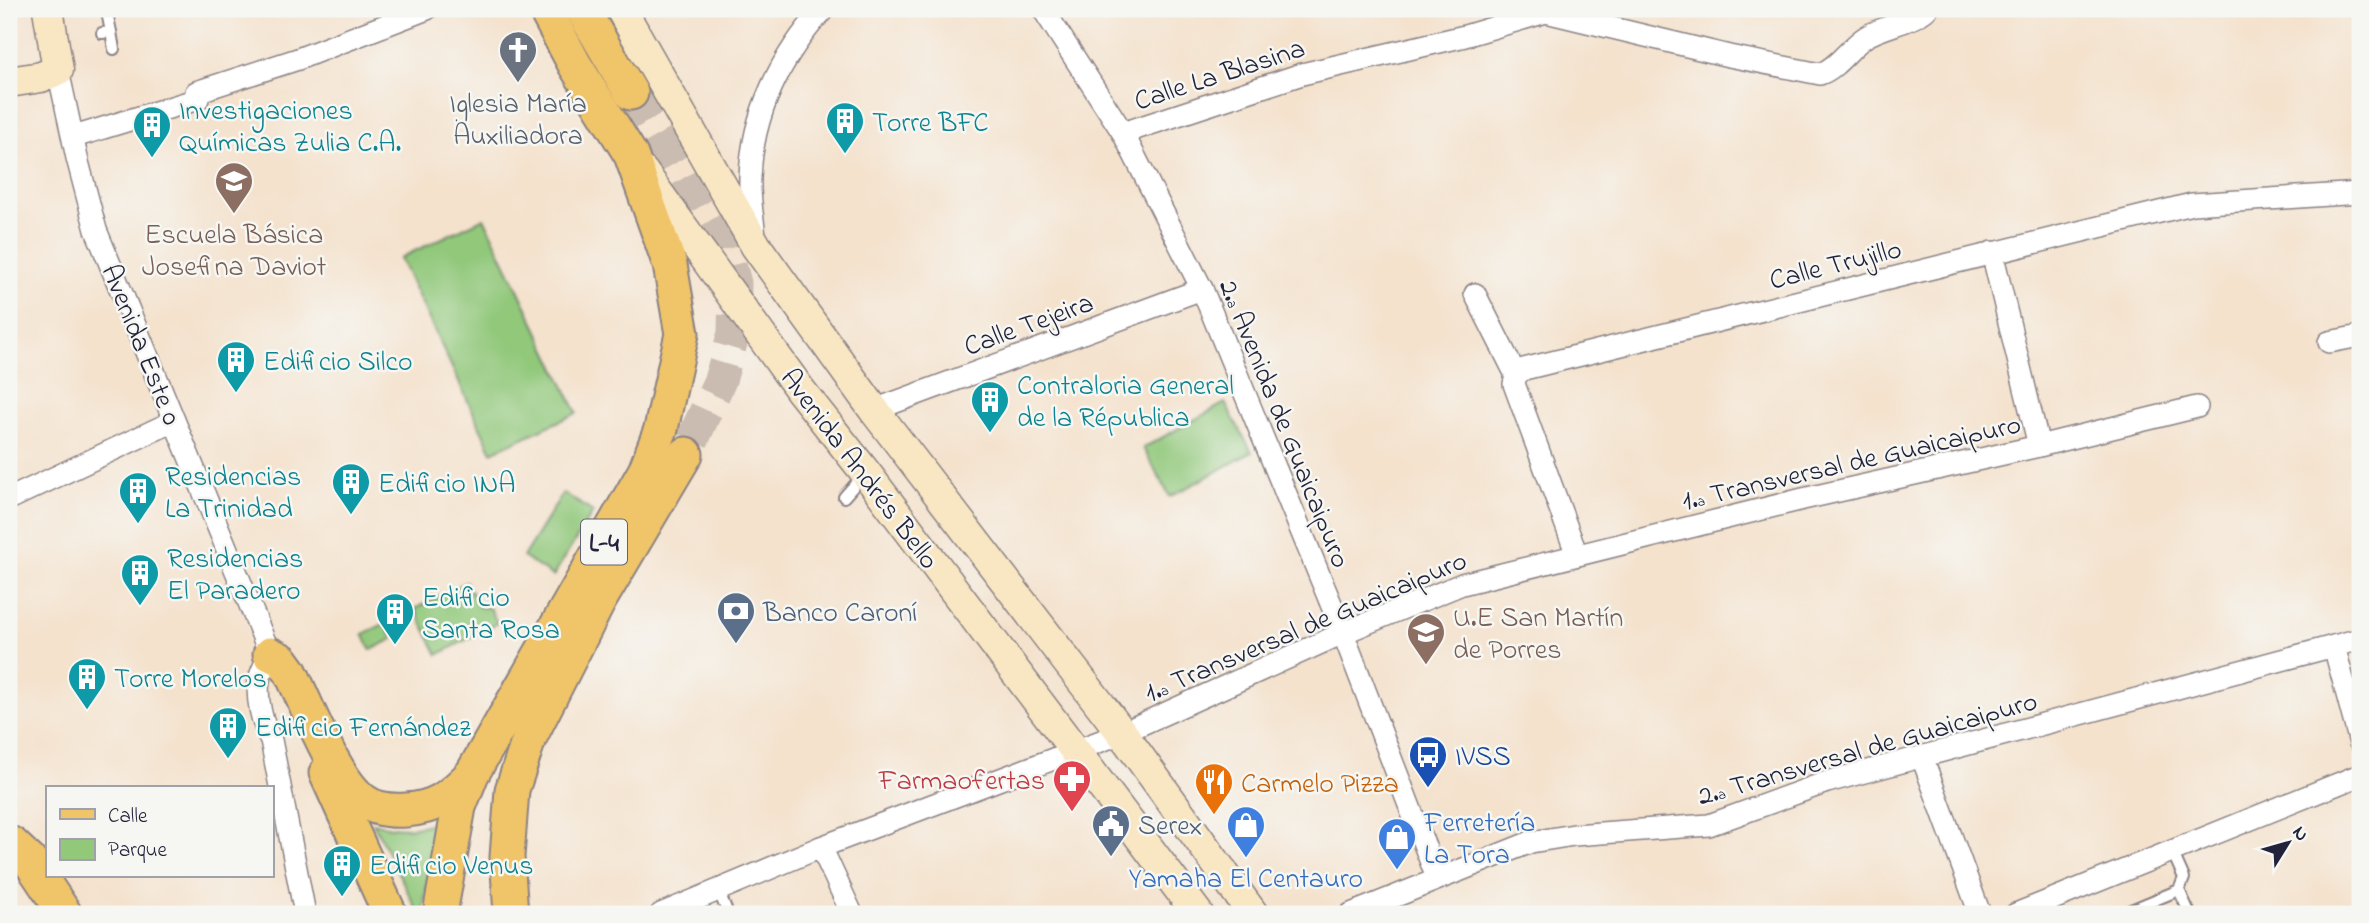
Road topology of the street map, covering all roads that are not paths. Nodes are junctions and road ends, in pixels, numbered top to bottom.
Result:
1 (48, 9) edge
2 (427, 9) edge
3 (544, 9) edge
4 (582, 9) edge
5 (621, 9) edge
6 (824, 9) edge
7 (1043, 9) edge
8 (1927, 9) edge
9 (108, 16) dead end
10 (114, 49) dead end
11 (59, 51) junction
12 (9, 82) edge
13 (631, 93) tunnel mouth
14 (1124, 133) junction
15 (74, 137) junction
16 (631, 155) junction
17 (2360, 194) edge
18 (755, 246) junction
19 (1992, 252) junction
20 (1202, 289) junction
21 (1475, 294) dead end
22 (2360, 336) edge
23 (2329, 342) dead end
24 (1516, 375) junction
25 (2197, 407) dead end
26 (874, 410) junction
27 (174, 421) junction
28 (2039, 446) junction
29 (687, 454) tunnel mouth
30 (866, 472) junction
31 (844, 497) dead end
32 (9, 499) edge
33 (1577, 555) junction
34 (1343, 633) junction
35 (2360, 639) edge
36 (2334, 646) junction
37 (270, 654) junction
38 (1122, 733) junction
39 (2360, 743) edge
40 (1075, 749) junction
41 (1922, 757) junction
42 (472, 774) junction
43 (2360, 775) edge
44 (10, 842) edge
45 (821, 847) junction
46 (2172, 851) junction
47 (1437, 878) junction
48 (718, 889) junction
49 (2179, 890) junction
50 (46, 914) edge
51 (65, 914) edge
52 (305, 914) edge
53 (390, 914) edge
54 (440, 914) edge
55 (511, 914) edge
56 (661, 914) edge
57 (728, 914) edge
58 (852, 914) edge
59 (1198, 914) edge
60 (1253, 914) edge
61 (1351, 914) edge
62 (1980, 914) edge
63 (2016, 914) edge
64 (2121, 914) edge
65 (2190, 914) edge

1 - 11 street, Avenida Este 0
2 - 15 street
3 - 16 main road, Avenida Andrés Bello / L-4
4 - 13 main road
5 - 18 street, Avenida Andrés Bello
6 - 18 street
7 - 14 street, 2.ª Avenida de Guaicaipuro
8 - 14 street, Calle La Blasina
9 - 10 lane
11 - 12 street
11 - 15 street, Avenida Este 0
14 - 20 street, 2.ª Avenida de Guaicaipuro
15 - 27 street, Avenida Este 0
16 - 30 street, Avenida Andrés Bello
16 - 42 main road, L-4
17 - 19 street, Calle Trujillo
18 - 26 street, Avenida Andrés Bello
19 - 24 street, Calle Trujillo
19 - 28 street
20 - 26 street, Calle Tejeira
20 - 34 street, 2.ª Avenida de Guaicaipuro
21 - 24 street
22 - 23 street
24 - 33 street
25 - 28 street, 1.ª Transversal de Guaicaipuro
26 - 38 street, Avenida Andrés Bello
27 - 32 street
27 - 37 street, Avenida Este 0
28 - 33 street, 1.ª Transversal de Guaicaipuro
29 - 55 main road, L-4
30 - 31 lane
30 - 40 street, Avenida Andrés Bello
33 - 34 street, 1.ª Transversal de Guaicaipuro
34 - 38 street, 1.ª Transversal de Guaicaipuro
34 - 47 street, 2.ª Avenida de Guaicaipuro
35 - 36 street, 2.ª Transversal de Guaicaipuro
36 - 39 street
36 - 41 street, 2.ª Transversal de Guaicaipuro
37 - 42 main road
37 - 52 street
37 - 53 main road
38 - 40 street, 1.ª Transversal de Guaicaipuro
38 - 60 street, Avenida Andrés Bello
40 - 45 street, 1.ª Transversal de Guaicaipuro
40 - 59 street, Avenida Andrés Bello
41 - 47 street, 2.ª Transversal de Guaicaipuro
41 - 62 street
42 - 54 main road, L-4
43 - 46 street
44 - 50 street
44 - 51 main road
45 - 48 street, 1.ª Transversal de Guaicaipuro
45 - 58 street
46 - 49 lane
46 - 63 street
47 - 61 street, 2.ª Transversal de Guaicaipuro
48 - 56 street, 1.ª Transversal de Guaicaipuro
48 - 57 lane
49 - 64 lane
49 - 65 lane

